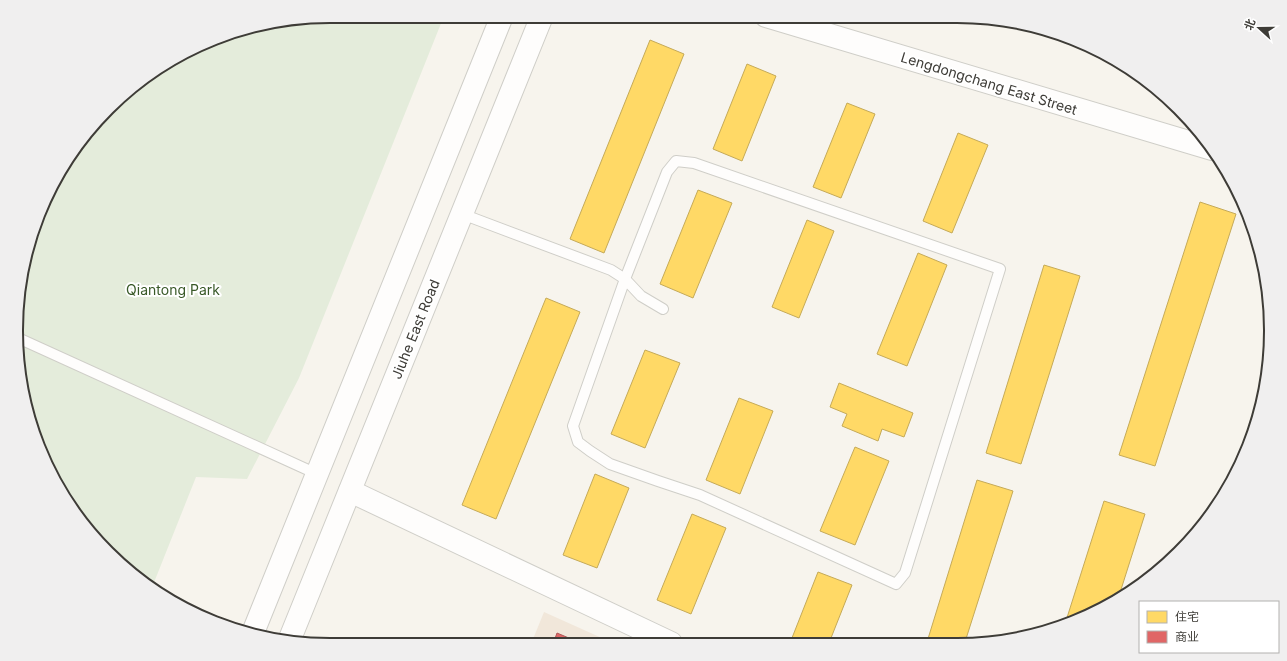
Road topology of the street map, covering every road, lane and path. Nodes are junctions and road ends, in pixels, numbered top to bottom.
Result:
1 (499, 23) edge
2 (539, 23) edge
3 (789, 23) edge
4 (1202, 146) edge
5 (462, 214) junction
6 (625, 279) junction
7 (663, 309) dead end
8 (24, 341) edge
9 (317, 474) junction
10 (350, 491) junction
11 (255, 629) edge
12 (291, 635) edge
13 (661, 638) edge

1 - 9 main road
2 - 5 main road, Jiuhe East Road
3 - 4 main road, Lengdongchang East Street
5 - 6 lane
5 - 10 main road, Jiuhe East Road
6 - 6 lane
6 - 7 lane
8 - 9 lane
9 - 11 main road
10 - 12 main road, Jiuhe East Road
10 - 13 main road

